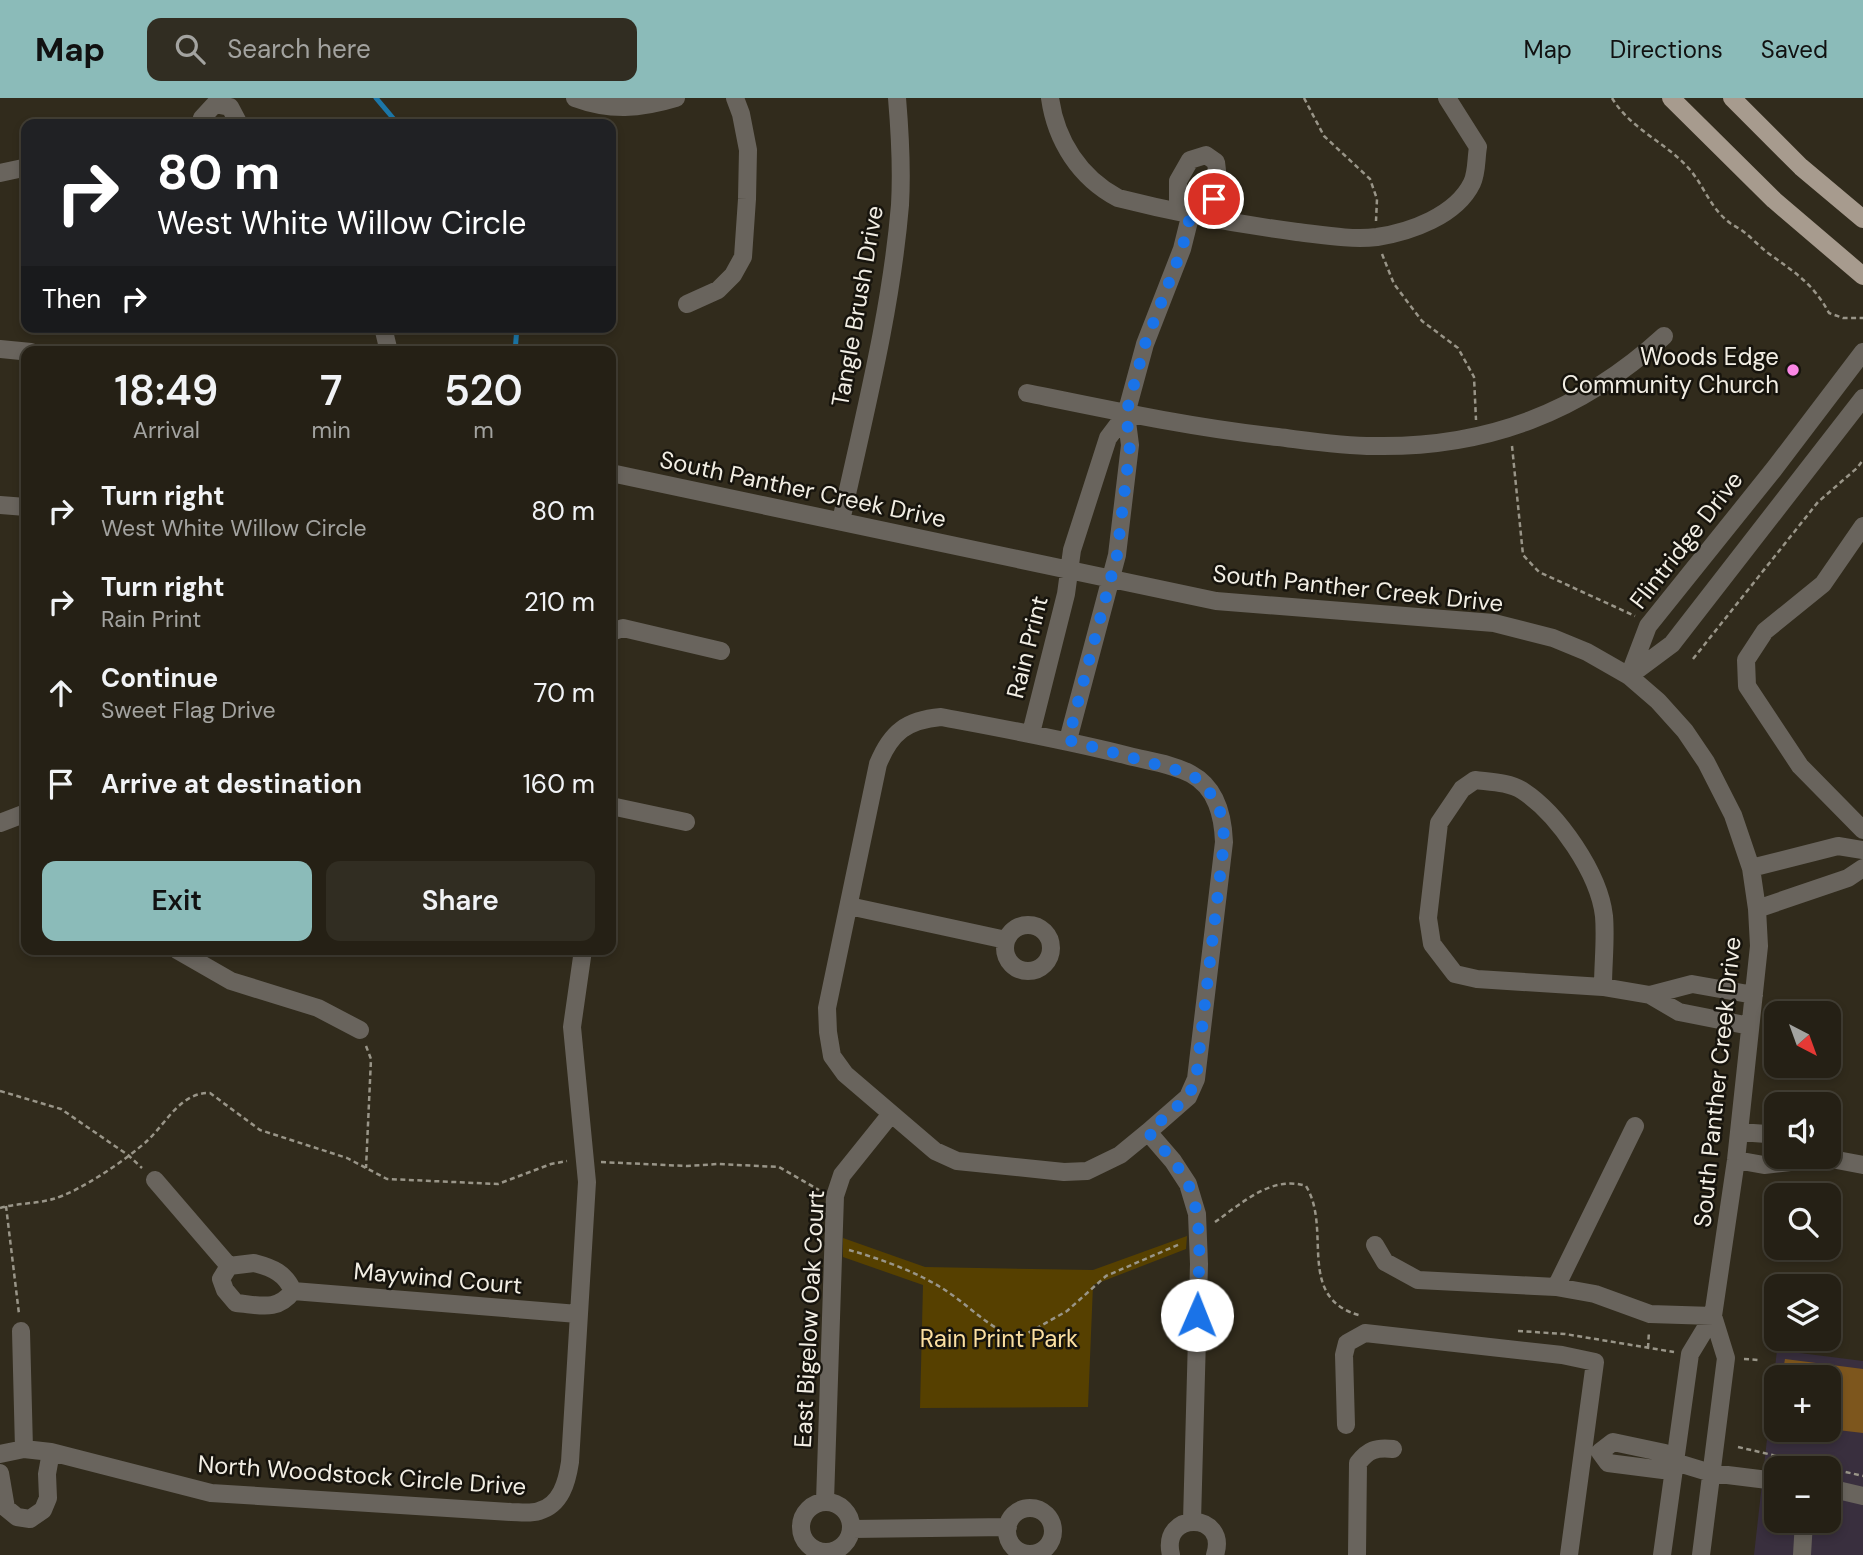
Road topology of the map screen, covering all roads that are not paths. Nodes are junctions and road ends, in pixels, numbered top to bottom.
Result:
1 (575, 98) edge
2 (676, 98) edge
3 (735, 98) edge
4 (897, 98) edge
5 (1050, 98) edge
6 (1447, 98) edge
7 (1671, 98) edge
8 (1732, 98) edge
9 (201, 119) edge
10 (236, 119) edge
11 (21, 168) edge
12 (0, 173) edge
13 (1191, 213) junction
14 (1863, 219) edge
15 (1863, 276) edge
16 (687, 304) dead end
17 (1664, 336) dead end
18 (0, 349) edge
19 (21, 351) edge
20 (1863, 352) edge
21 (1027, 393) dead end
22 (1863, 398) edge
23 (1126, 414) junction
24 (616, 474) edge
25 (0, 505) edge
26 (21, 507) edge
27 (841, 521) junction
28 (1863, 526) edge
29 (1069, 571) junction
30 (1109, 579) junction
31 (616, 630) edge
32 (721, 651) dead end
33 (1629, 676) junction
34 (1031, 733) junction
35 (1068, 740) junction
36 (616, 807) edge
37 (21, 815) edge
38 (686, 821) dead end
39 (0, 823) edge
40 (1863, 830) edge
41 (1863, 850) edge
42 (1751, 868) junction
43 (1863, 868) edge
44 (849, 905) junction
45 (1757, 909) junction
46 (1006, 940) dead end
47 (186, 955) edge
48 (582, 955) edge
49 (1603, 986) junction
50 (1650, 995) junction
51 (1754, 995) junction
52 (1750, 1026) junction
53 (360, 1030) road end
54 (891, 1114) junction
55 (1635, 1126) dead end
56 (1148, 1132) junction
57 (1739, 1132) junction
58 (1764, 1134) edge
59 (1736, 1160) junction
60 (1841, 1161) edge
61 (1764, 1165) edge
62 (1863, 1165) edge
63 (155, 1180) road end
64 (1375, 1245) dead end
65 (229, 1266) junction
66 (1556, 1287) junction
67 (293, 1291) junction
68 (578, 1314) junction
69 (1713, 1316) junction
70 (21, 1331) road end
71 (1346, 1425) dead end
72 (24, 1449) junction
73 (1392, 1449) dead end
74 (1592, 1451) junction
75 (51, 1452) junction
76 (0, 1454) edge
77 (1675, 1462) junction
78 (0, 1473) edge
79 (1711, 1473) junction
80 (1764, 1480) edge
81 (1841, 1491) edge
82 (1863, 1496) edge
83 (825, 1501) junction
84 (1192, 1521) junction
85 (1008, 1527) dead end
86 (852, 1529) junction
87 (1803, 1533) edge
88 (1171, 1555) edge
89 (1216, 1555) edge
90 (1357, 1555) edge
91 (1569, 1555) edge
92 (1662, 1555) edge
93 (1701, 1555) edge
94 (1802, 1555) edge

1 - 2 street
3 - 16 street
4 - 27 street, Tangle Brush Drive
5 - 13 street
6 - 13 street
7 - 15 main road
8 - 14 main road
9 - 10 street
11 - 12 street
13 - 23 street
17 - 23 street
18 - 19 street
20 - 33 street, Flintridge Drive
21 - 23 street
22 - 33 street
23 - 29 street, Rain Print
23 - 30 street
24 - 27 street, South Panther Creek Drive
25 - 26 street
27 - 29 street, South Panther Creek Drive
28 - 40 street
29 - 30 street, South Panther Creek Drive
29 - 34 street, Rain Print
30 - 33 street, South Panther Creek Drive
30 - 35 street
31 - 32 street
33 - 42 street, South Panther Creek Drive
34 - 35 street
34 - 44 street
35 - 56 street
36 - 38 street
37 - 39 street
41 - 42 street
42 - 45 street, South Panther Creek Drive
43 - 45 street
44 - 46 street
44 - 54 street
45 - 51 street, South Panther Creek Drive
47 - 53 street
48 - 68 street
49 - 49 street
49 - 50 street
50 - 51 street
50 - 52 street
51 - 52 street, South Panther Creek Drive
52 - 57 street, South Panther Creek Drive
54 - 56 street
54 - 83 street, East Bigelow Oak Court
55 - 66 street
56 - 84 street
57 - 58 street
57 - 59 street, South Panther Creek Drive
59 - 61 street
59 - 69 street, South Panther Creek Drive
60 - 62 street
63 - 65 street
64 - 66 street
65 - 67 street
65 - 67 street
66 - 69 street
67 - 68 street, Maywind Court
68 - 75 street, North Woodstock Circle Drive
69 - 77 street, South Panther Creek Drive
69 - 79 street, South Panther Creek Drive
70 - 72 street
71 - 74 street
72 - 75 street, North Woodstock Circle Drive
72 - 76 street, North Woodstock Circle Drive
73 - 90 street
74 - 77 street
74 - 91 street
75 - 78 street
77 - 79 street
77 - 92 street, South Panther Creek Drive
79 - 80 street
79 - 93 street, South Panther Creek Drive
81 - 82 street
83 - 86 street
83 - 86 street
84 - 88 street
84 - 89 street
85 - 86 street
87 - 94 street

